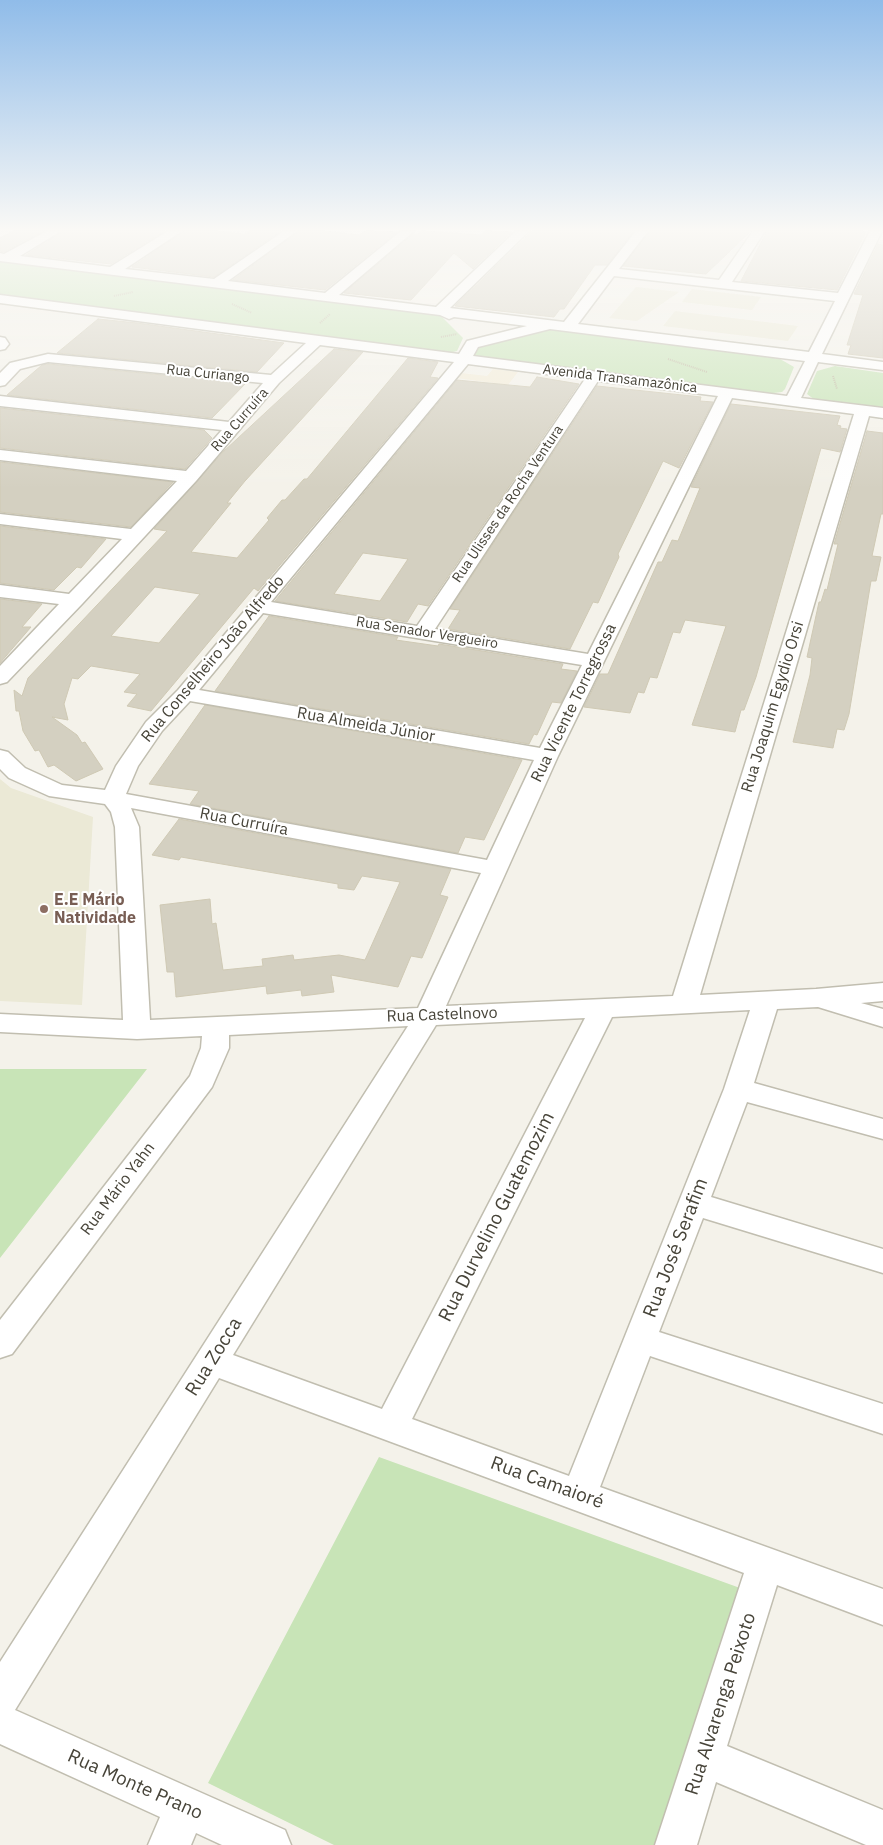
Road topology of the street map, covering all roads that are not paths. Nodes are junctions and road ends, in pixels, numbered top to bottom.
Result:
1 (145, 317) edge
2 (446, 317) edge
3 (497, 317) edge
4 (576, 317) edge
5 (836, 317) edge
6 (553, 324) junction
7 (569, 326) junction
8 (311, 338) junction
9 (0, 340) edge
10 (467, 341) junction
11 (0, 346) edge
12 (821, 358) junction
13 (883, 366) edge
14 (5, 368) edge
15 (594, 376) junction
16 (274, 380) junction
17 (0, 382) edge
18 (727, 393) junction
19 (0, 401) edge
20 (792, 401) junction
21 (863, 411) edge
22 (234, 427) junction
23 (0, 455) edge
24 (190, 478) junction
25 (0, 519) edge
26 (136, 535) junction
27 (0, 591) edge
28 (76, 600) junction
29 (258, 606) junction
30 (423, 632) junction
31 (595, 661) junction
32 (0, 678) edge
33 (185, 694) junction
34 (547, 756) junction
35 (0, 757) edge
36 (113, 798) junction
37 (496, 869) junction
38 (883, 992) edge
39 (816, 998) junction
40 (766, 1000) junction
41 (684, 1004) junction
42 (603, 1008) junction
43 (428, 1016) junction
44 (883, 1018) edge
45 (0, 1023) edge
46 (216, 1026) junction
47 (137, 1030) junction
48 (738, 1089) junction
49 (883, 1129) edge
50 (693, 1203) junction
51 (883, 1261) edge
52 (640, 1339) junction
53 (0, 1344) edge
54 (211, 1361) junction
55 (883, 1419) edge
56 (391, 1426) junction
57 (579, 1495) junction
58 (765, 1564) junction
59 (883, 1607) edge
60 (0, 1698) edge
61 (0, 1724) edge
62 (704, 1757) junction
63 (186, 1809) junction
64 (883, 1831) edge
65 (169, 1845) edge
66 (270, 1845) edge
67 (676, 1845) edge

1 - 8 street, Avenida Transamazônica
2 - 10 street
3 - 6 street
4 - 7 street
5 - 12 street
6 - 7 street
6 - 10 street
7 - 12 street
8 - 10 street, Avenida Transamazônica
8 - 16 street, Rua Curruíra
9 - 11 street
10 - 15 street, Avenida Transamazônica
10 - 29 street, Rua Conselheiro João Alfredo
12 - 13 street
12 - 20 street
14 - 16 street, Rua Curiango
14 - 17 street, Rua Curiango
15 - 18 street, Avenida Transamazônica
15 - 30 street, Rua Ulisses da Rocha Ventura
16 - 22 street, Rua Curruíra
18 - 20 street, Avenida Transamazônica
18 - 31 street, Rua Vicente Torregrossa
19 - 22 street
20 - 21 street, Avenida Transamazônica
21 - 41 street, Rua Joaquim Egydio Orsi
22 - 24 street, Rua Curruíra
23 - 24 street
24 - 26 street, Rua Curruíra
25 - 26 street
26 - 28 street, Rua Curruíra
27 - 28 street
28 - 32 street, Rua Curruíra
29 - 30 street, Rua Senador Vergueiro
29 - 33 street, Rua Conselheiro João Alfredo
30 - 31 street, Rua Senador Vergueiro
31 - 34 street, Rua Vicente Torregrossa
33 - 34 street, Rua Almeida Júnior
33 - 36 street, Rua Conselheiro João Alfredo
34 - 37 street, Rua Vicente Torregrossa
35 - 36 street, Rua Curruíra
36 - 37 street, Rua Curruíra
36 - 47 street
37 - 43 street, Rua Vicente Torregrossa
38 - 39 street, Rua Castelnovo
39 - 40 street, Rua Castelnovo
39 - 44 street
40 - 41 street, Rua Castelnovo
40 - 48 street, Rua José Serafim
41 - 42 street, Rua Castelnovo
42 - 43 street, Rua Castelnovo
42 - 56 street, Rua Durvelino Guatemozim
43 - 46 street, Rua Castelnovo
43 - 54 street, Rua Zocca
45 - 47 street, Rua Castelnovo
46 - 47 street, Rua Castelnovo
46 - 53 street, Rua Mário Yahn
48 - 49 street
48 - 50 street, Rua José Serafim
50 - 51 street
50 - 52 street, Rua José Serafim
52 - 55 street
52 - 57 street, Rua José Serafim
54 - 56 street, Rua Camaioré
54 - 60 street, Rua Zocca
56 - 57 street, Rua Camaioré
57 - 58 street, Rua Camaioré
58 - 59 street, Rua Camaioré
58 - 62 street, Rua Alvarenga Peixoto
61 - 63 street, Rua Monte Prano
62 - 64 street
62 - 67 street, Rua Alvarenga Peixoto
63 - 65 street
63 - 66 street, Rua Monte Prano

